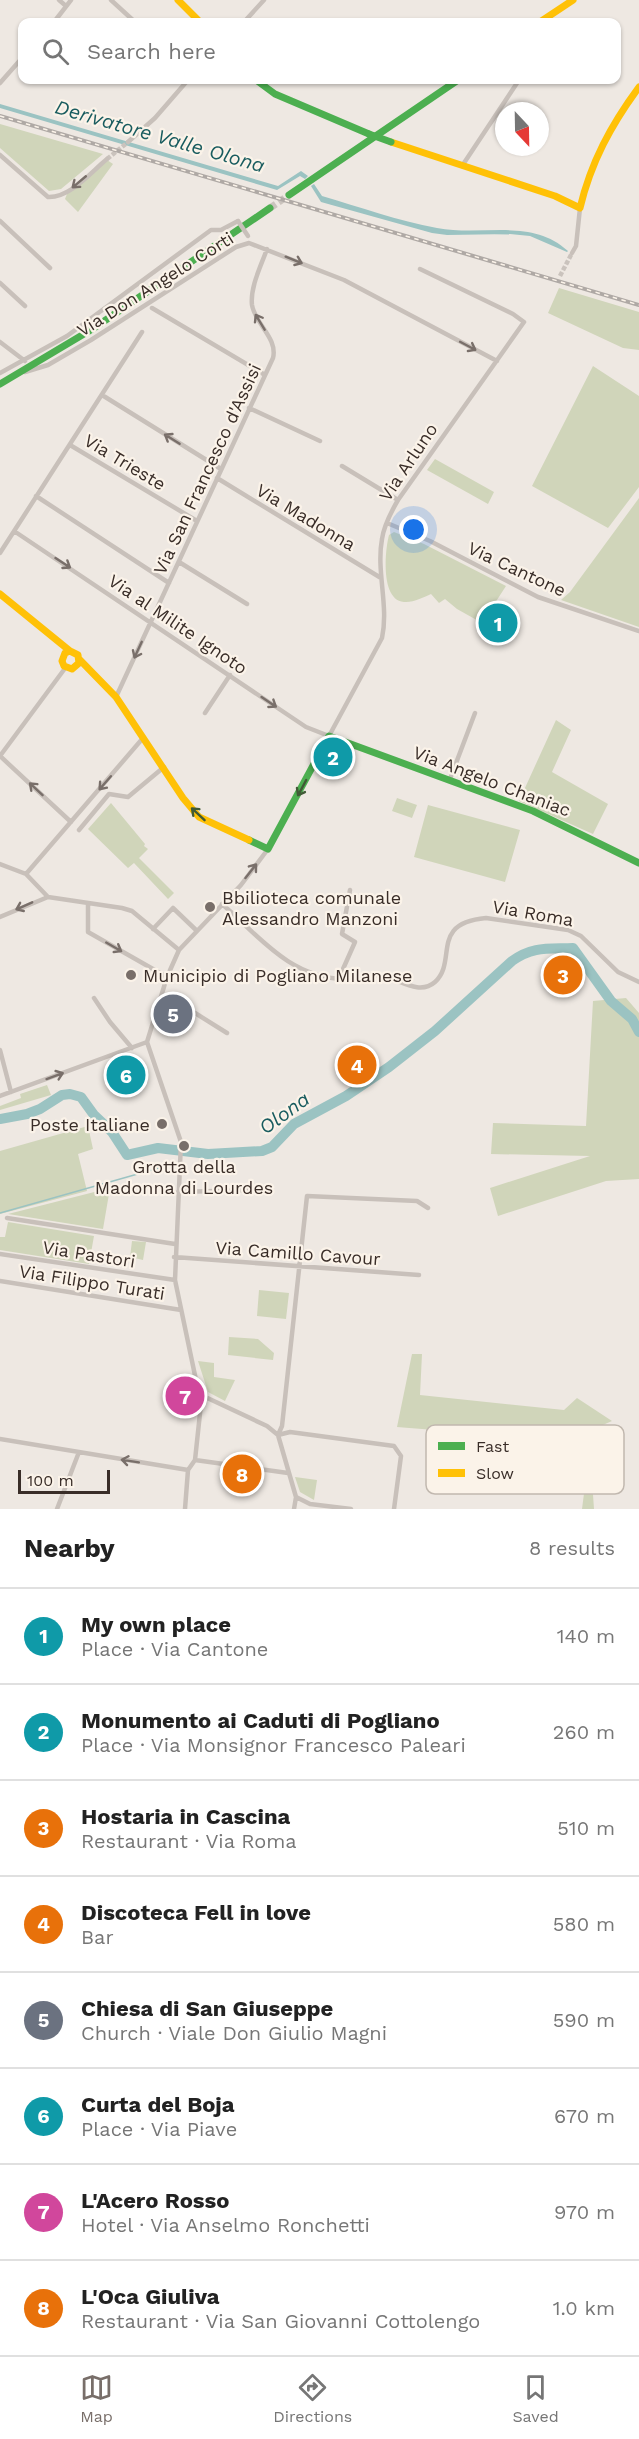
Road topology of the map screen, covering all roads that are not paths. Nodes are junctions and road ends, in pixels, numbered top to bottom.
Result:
1 (59, 0) edge
2 (71, 0) edge
3 (111, 0) edge
4 (178, 0) edge
5 (264, 0) edge
6 (573, 0) edge
7 (66, 6) junction
8 (57, 18) edge
9 (131, 18) edge
10 (196, 18) edge
11 (248, 18) edge
12 (546, 18) edge
13 (18, 63) edge
14 (0, 83) edge
15 (185, 84) edge
16 (261, 84) edge
17 (452, 84) edge
18 (516, 84) edge
19 (639, 87) edge
20 (128, 142) tunnel mouth
21 (0, 155) edge
22 (107, 159) tunnel mouth
23 (462, 166) junction
24 (289, 195) tunnel mouth
25 (270, 207) tunnel mouth
26 (580, 208) junction
27 (0, 221) edge
28 (249, 243) junction
29 (267, 249) junction
30 (572, 253) tunnel mouth
31 (50, 268) dead end
32 (420, 269) dead end
33 (0, 283) edge
34 (25, 306) dead end
35 (152, 308) dead end
36 (142, 333) dead end
37 (0, 342) edge
38 (14, 355) junction
39 (497, 360) junction
40 (25, 361) junction
41 (16, 366) junction
42 (0, 373) edge
43 (19, 374) junction
44 (265, 375) junction
45 (0, 382) edge
46 (102, 395) junction
47 (249, 408) junction
48 (320, 441) dead end
49 (70, 445) junction
50 (342, 466) dead end
51 (222, 469) junction
52 (217, 478) junction
53 (36, 496) junction
54 (398, 500) junction
55 (197, 521) junction
56 (387, 523) junction
57 (14, 531) junction
58 (0, 553) edge
59 (179, 562) junction
60 (381, 578) junction
61 (169, 583) junction
62 (0, 594) edge
63 (247, 604) dead end
64 (152, 622) junction
65 (639, 631) edge
66 (67, 653) junction
67 (79, 659) junction
68 (68, 668) junction
69 (94, 674) junction
70 (230, 675) junction
71 (116, 697) junction
72 (205, 713) dead end
73 (475, 713) dead end
74 (329, 736) junction
75 (143, 738) junction
76 (0, 756) edge
77 (164, 767) junction
78 (450, 779) junction
79 (71, 822) junction
80 (79, 830) dead end
81 (268, 849) junction
82 (639, 863) edge
83 (0, 864) edge
84 (26, 874) junction
85 (350, 890) dead end
86 (48, 897) junction
87 (88, 904) junction
88 (222, 904) junction
89 (0, 917) edge
90 (153, 929) junction
91 (196, 930) junction
92 (179, 950) junction
93 (167, 977) junction
94 (339, 978) junction
95 (639, 982) edge
96 (94, 998) dead end
97 (161, 998) junction
98 (227, 1033) dead end
99 (147, 1042) junction
100 (132, 1048) junction
101 (0, 1050) edge
102 (11, 1092) junction
103 (0, 1096) edge
104 (253, 1190) dead end
105 (178, 1192) junction
106 (428, 1208) dead end
107 (7, 1218) dead end
108 (175, 1244) junction
109 (0, 1254) edge
110 (174, 1257) junction
111 (299, 1266) junction
112 (419, 1275) dead end
113 (174, 1280) junction
114 (0, 1281) edge
115 (181, 1310) junction
116 (201, 1395) junction
117 (278, 1435) junction
118 (0, 1439) edge
119 (79, 1452) junction
120 (195, 1460) junction
121 (188, 1470) junction
122 (288, 1473) junction
123 (296, 1497) junction
124 (57, 1509) edge
125 (185, 1509) edge
126 (294, 1509) edge
127 (351, 1509) edge
128 (394, 1509) edge

1 - 7 street
2 - 7 street
3 - 9 street
4 - 10 street
5 - 11 street
6 - 12 street
7 - 8 street
13 - 14 street
15 - 20 street
16 - 23 street, bridge
17 - 24 street
18 - 23 street
19 - 26 street
22 -> 21 street
23 - 26 street
25 - 43 street
26 - 30 street
27 - 31 street
28 - 29 street, Via Don Angelo Corti
28 - 40 street, bridge
28 - 43 street, Via Don Angelo Corti
29 -> 39 street, Via Don Angelo Corti
44 -> 29 street, Via San Francesco d'Assisi
32 - 39 street, Via Arluno
33 - 34 street
35 - 44 street
36 - 46 street
37 - 38 street
38 - 40 street
38 - 41 street
39 - 54 street, Via Arluno
40 - 41 street
41 - 42 street
43 - 45 street
44 - 47 street, Via San Francesco d'Assisi
46 - 49 street
51 -> 46 street
47 - 48 street
47 - 51 street, Via San Francesco d'Assisi
49 - 53 street
49 - 55 street, Via Trieste
50 - 54 street
51 - 52 street, Via San Francesco d'Assisi
52 - 55 street, Via San Francesco d'Assisi
52 - 60 street, Via Madonna
53 - 57 street
53 - 61 street
54 - 56 street, Via Arluno
55 - 59 street, Via San Francesco d'Assisi
56 - 60 street, Via Arluno
56 - 65 street, Via Cantone
57 - 58 street
57 -> 64 street, Via al Milite Ignoto
59 - 61 street, Via San Francesco d'Assisi
59 - 63 street
60 - 74 street, Via Arluno
61 - 64 street, Via San Francesco d'Assisi
62 - 66 street
64 - 70 street, Via al Milite Ignoto
64 -> 71 street, Via San Francesco d'Assisi
66 - 67 street
66 - 68 street
67 - 68 street
67 - 69 street
68 - 69 street
68 - 76 street
69 - 71 street
70 - 72 street
70 -> 74 street, Via al Milite Ignoto
71 - 75 street
73 - 78 street
74 - 78 street, Via Angelo Chaniac
74 -> 81 street
75 - 77 street
75 -> 79 street
79 -> 76 street
77 - 80 street
81 -> 77 street
78 - 82 street, Via Angelo Chaniac
79 - 84 street
88 -> 81 street
83 - 84 street
84 - 86 street
85 - 94 street
86 - 87 street
86 -> 89 street
87 - 90 street
87 -> 93 street
88 - 91 street
88 - 94 street, Via Roma
90 - 91 street
90 - 92 street
91 - 92 street
92 - 93 street
93 - 97 street
94 - 95 street, Via Roma
96 - 100 street
97 - 98 street
97 - 99 street
99 - 100 street
99 - 105 street
102 -> 100 street
101 - 102 street
102 - 103 street
104 - 105 street
105 - 108 street
106 - 111 street
107 - 108 street
108 - 110 street
109 - 113 street, Via Pastori
110 - 111 street, Via Camillo Cavour
110 - 113 street
111 - 112 street, Via Camillo Cavour
111 - 117 street
113 - 115 street
114 - 115 street, Via Filippo Turati
115 - 116 street
116 - 117 street
116 - 120 street
117 - 122 street
117 - 128 street
118 - 119 street
121 -> 119 street
119 - 124 street
120 - 121 street
120 - 122 street
121 - 125 street
122 - 123 street
123 - 126 street
123 - 127 street

